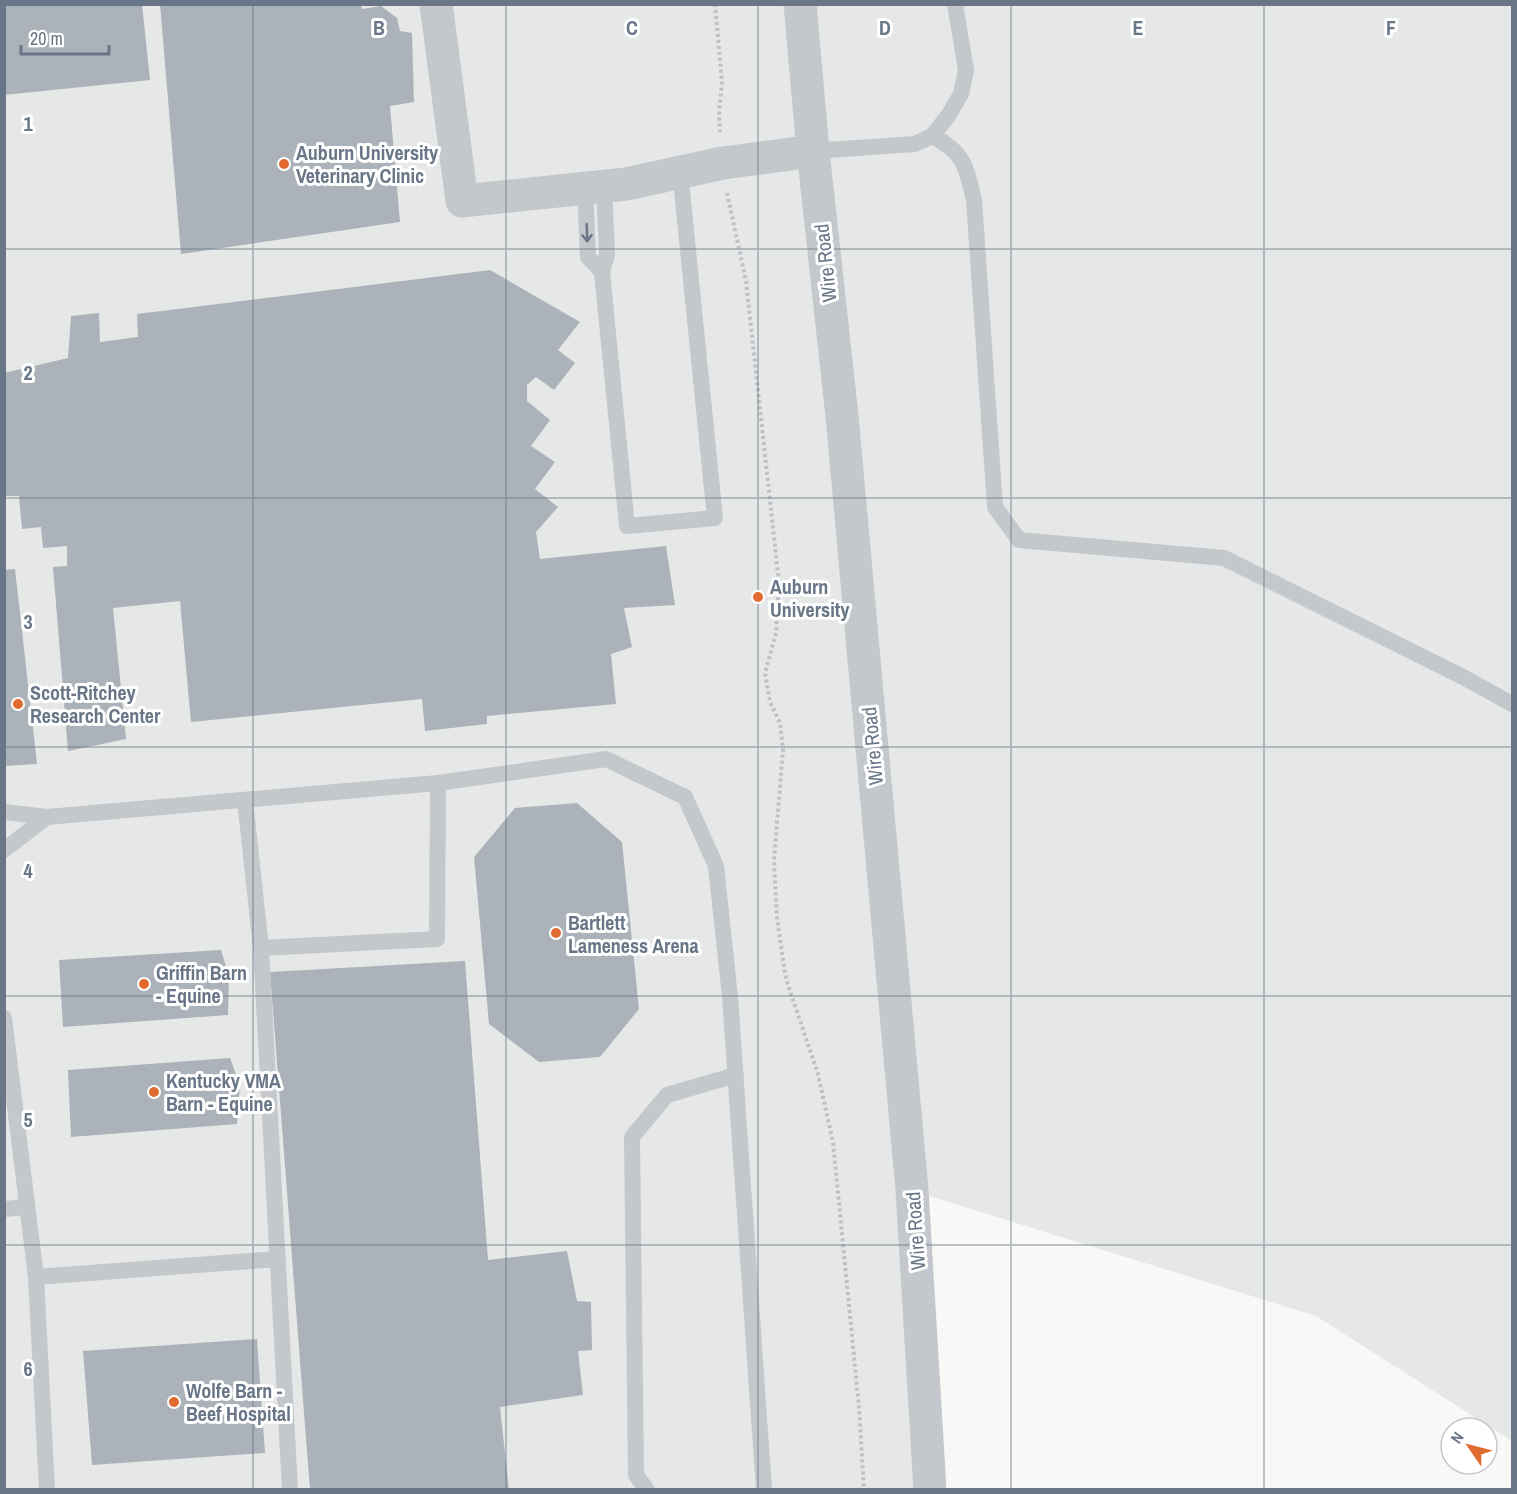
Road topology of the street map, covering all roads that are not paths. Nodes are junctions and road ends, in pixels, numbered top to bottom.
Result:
1 (436, 4) edge
2 (800, 4) edge
3 (955, 4) edge
4 (932, 136) junction
5 (813, 151) junction
6 (680, 171) junction
7 (595, 187) junction
8 (1512, 704) edge
9 (438, 783) junction
10 (245, 800) junction
11 (4, 812) edge
12 (47, 817) junction
13 (4, 850) edge
14 (261, 948) junction
15 (4, 1018) edge
16 (735, 1075) junction
17 (27, 1207) junction
18 (4, 1209) edge
19 (278, 1259) junction
20 (36, 1277) junction
21 (47, 1490) edge
22 (290, 1490) edge
23 (646, 1490) edge
24 (764, 1490) edge
25 (930, 1490) edge

1 - 7 street
2 - 5 street, Wire Road
3 - 4 lane
4 - 5 lane
4 - 8 lane
5 - 6 street
5 - 25 street, Wire Road
6 - 7 street
6 - 7 lane
9 - 10 lane
9 - 14 lane
9 - 16 lane
10 - 12 lane
10 - 14 lane
11 - 12 lane
12 - 13 lane
14 - 19 lane
15 - 17 lane
16 - 23 lane
16 - 24 lane
17 - 18 lane
17 - 20 lane
19 - 20 lane
19 - 22 lane
20 - 21 lane

